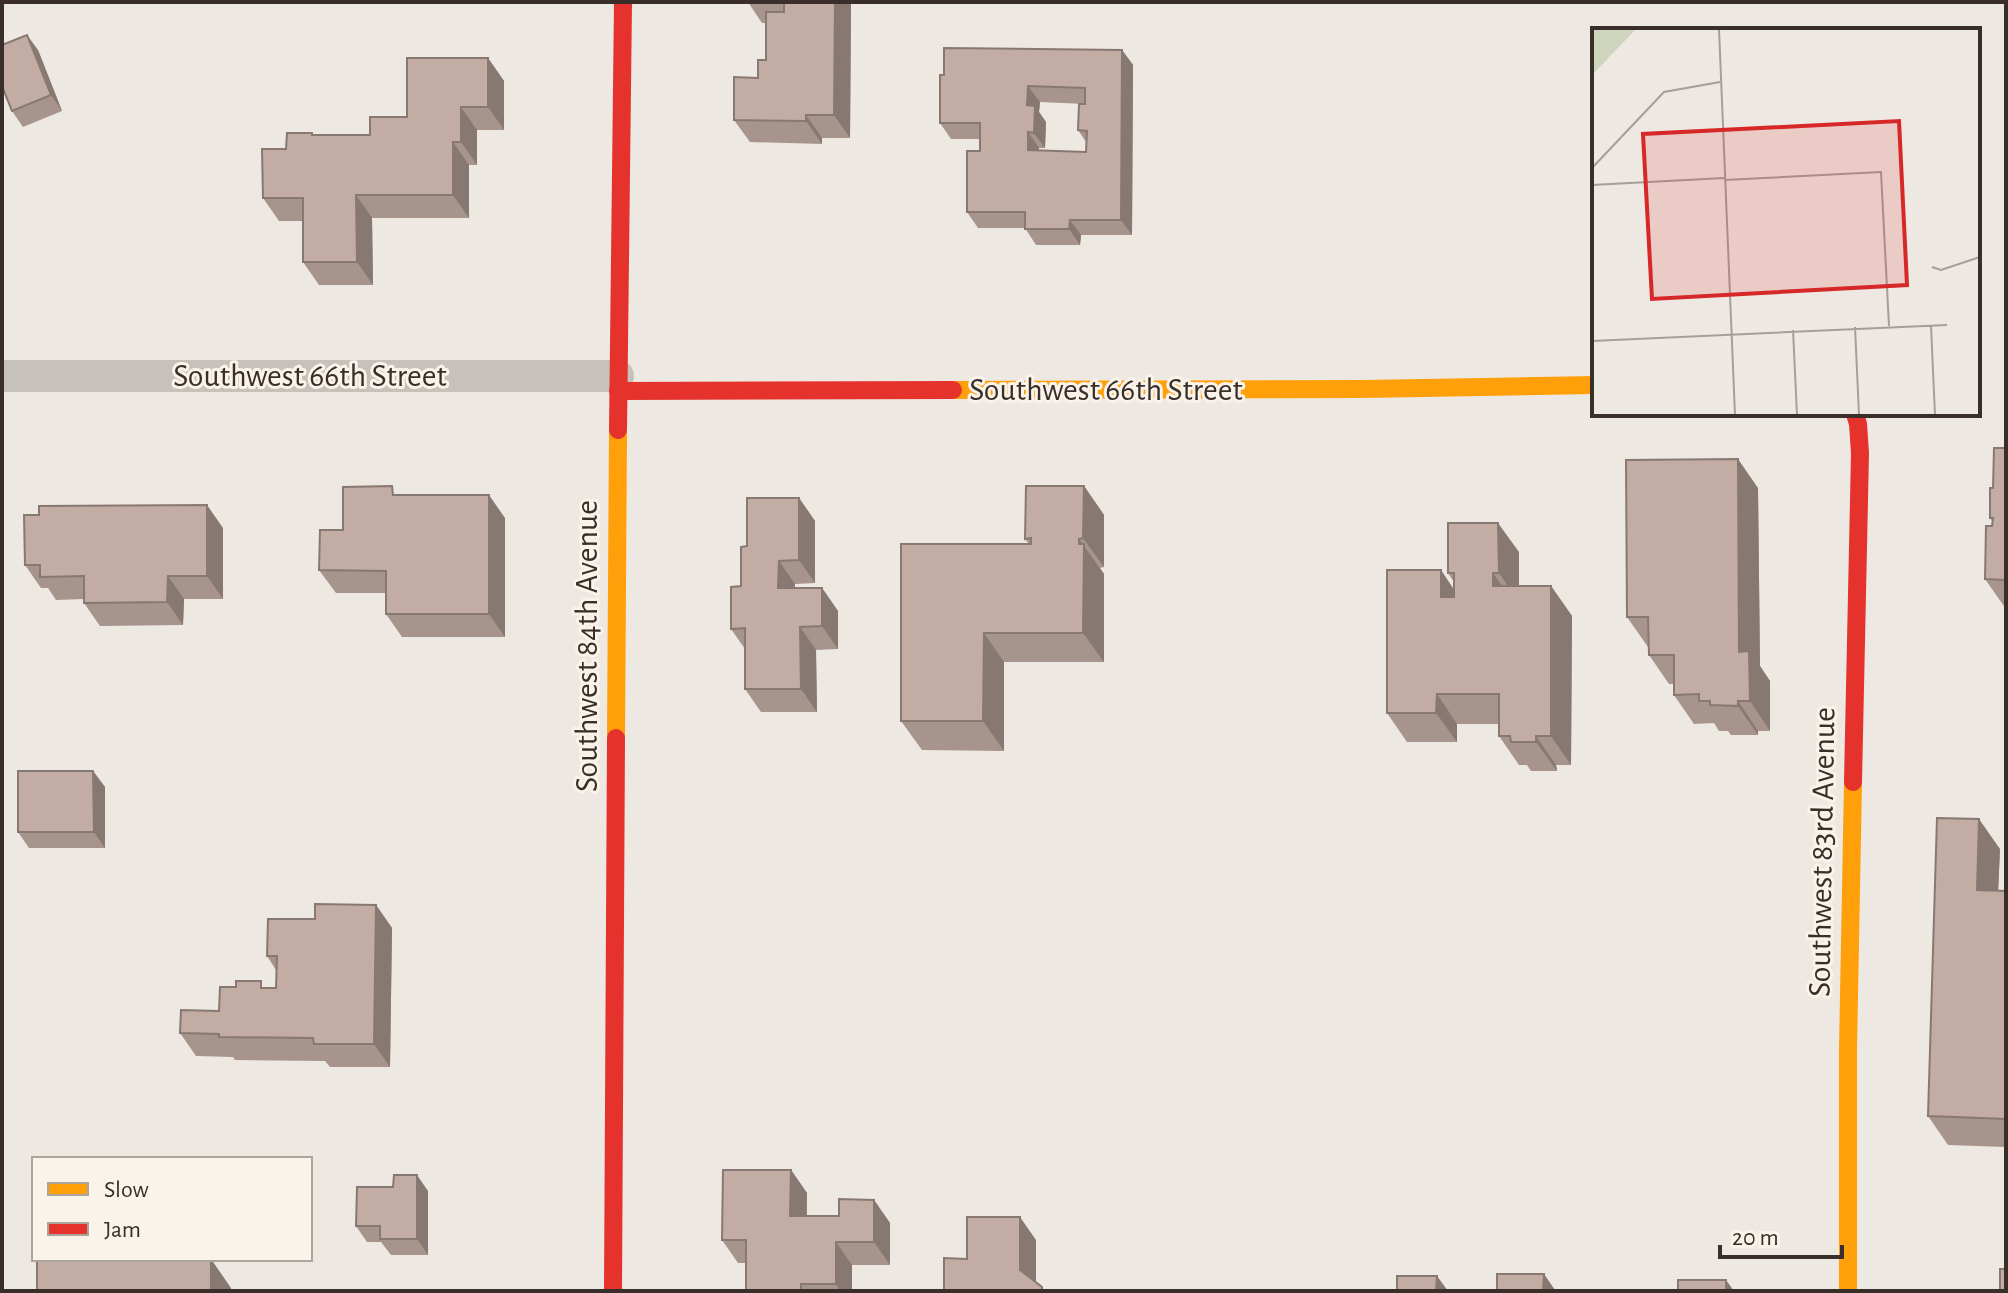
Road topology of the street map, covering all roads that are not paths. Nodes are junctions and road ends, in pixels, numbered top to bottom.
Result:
1 (623, 2) edge
2 (2, 376) edge
3 (618, 384) junction
4 (1592, 385) edge
5 (1856, 416) edge
6 (613, 1291) edge
7 (1848, 1291) edge

1 - 3 street, Southwest 84th Avenue
2 - 3 street, Southwest 66th Street
3 - 4 street, Southwest 66th Street
3 - 6 street, Southwest 84th Avenue
5 - 7 street, Southwest 83rd Avenue

